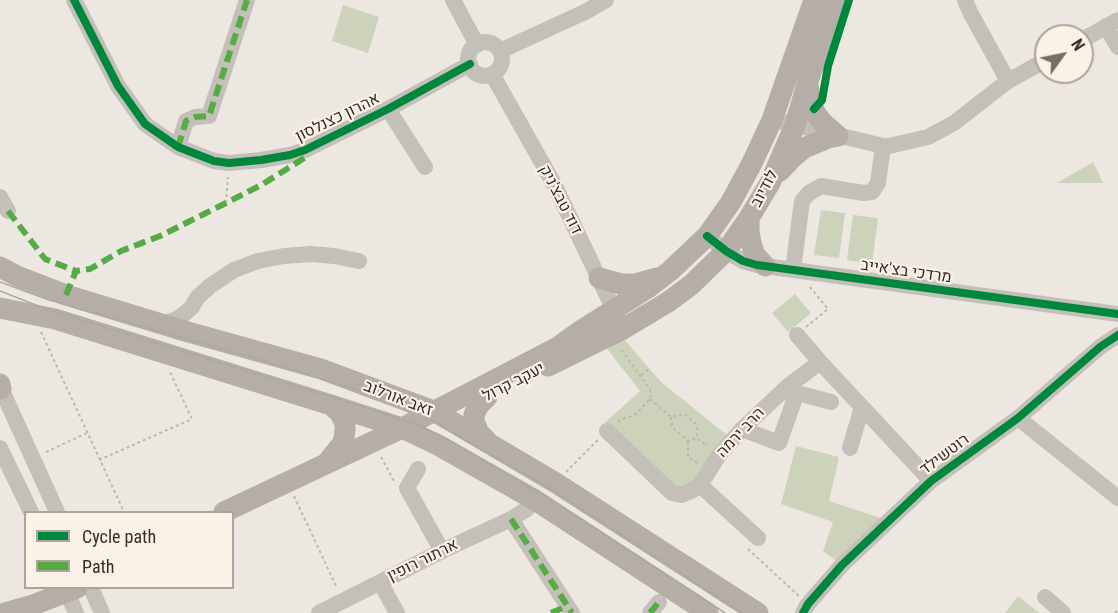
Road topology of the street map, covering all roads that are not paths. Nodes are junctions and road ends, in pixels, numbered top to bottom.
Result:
1 (74, 0) edge
2 (247, 0) edge
3 (453, 0) edge
4 (606, 0) edge
5 (814, 0) edge
6 (836, 0) edge
7 (965, 0) edge
8 (1112, 23) edge
9 (1094, 33) edge
10 (477, 45) junction
11 (1118, 47) edge
12 (500, 51) junction
13 (470, 64) junction
14 (1034, 67) edge
15 (492, 74) junction
16 (808, 81) junction
17 (1008, 81) junction
18 (388, 109) junction
19 (772, 120) junction
20 (795, 125) junction
21 (838, 136) junction
22 (883, 146) junction
23 (178, 147) junction
24 (425, 167) dead end
25 (770, 183) junction
26 (748, 218) junction
27 (706, 236) junction
28 (726, 251) junction
29 (359, 261) dead end
30 (765, 266) junction
31 (0, 267) edge
32 (670, 271) junction
33 (795, 271) junction
34 (598, 278) junction
35 (192, 307) junction
36 (0, 308) edge
37 (613, 310) junction
38 (1115, 312) edge
39 (27, 313) junction
40 (0, 321) edge
41 (162, 324) junction
42 (617, 332) junction
43 (797, 335) road end
44 (1116, 336) edge
45 (209, 338) junction
46 (820, 362) junction
47 (0, 387) edge
48 (791, 393) junction
49 (487, 397) junction
50 (831, 402) dead end
51 (331, 405) junction
52 (862, 407) junction
53 (440, 414) junction
54 (1018, 418) junction
55 (402, 428) junction
56 (742, 429) junction
57 (607, 431) road end
58 (494, 447) junction
59 (0, 448) edge
60 (850, 448) dead end
61 (326, 464) junction
62 (418, 469) dead end
63 (704, 478) junction
64 (931, 481) junction
65 (1118, 498) edge
66 (527, 509) dead end
67 (30, 511) edge
68 (56, 511) edge
69 (228, 511) edge
70 (511, 519) junction
71 (757, 537) road end
72 (442, 551) junction
73 (380, 582) junction
74 (54, 589) edge
75 (91, 589) edge
76 (1045, 597) dead end
77 (569, 609) edge
78 (806, 609) edge
79 (5, 612) edge
80 (76, 613) edge
81 (102, 613) edge
82 (319, 613) edge
83 (397, 613) edge
84 (551, 613) edge
85 (708, 613) edge
86 (758, 613) edge
87 (1063, 613) edge

1 - 23 street, אהרון כצנלסון
2 - 23 street
3 - 10 street
4 - 12 street
5 - 19 main road, לודיוב
6 - 16 main road, לודיוב
7 - 17 street
8 - 9 street
8 - 11 street
10 - 12 street
10 - 13 street
12 - 15 street
13 - 15 street
13 - 18 street, אהרון כצנלסון
14 - 17 street
15 - 34 street, דוד טבצ'ניק
16 - 20 main road, לודיוב
16 - 21 main road
17 - 22 street
18 - 23 street, אהרון כצנלסון
18 - 24 street
19 - 20 street
19 - 27 main road, לודיוב
20 - 21 street
20 - 25 main road, לודיוב
21 - 22 street
21 - 25 main road
22 - 33 street
25 - 26 main road, לודיוב
26 - 28 main road, לודיוב
26 - 30 main road
27 - 28 street, מרדכי בצ'אייב
27 - 32 main road, לודיוב
28 - 30 street, מרדכי בצ'אייב
28 - 42 main road, לודיוב
29 - 35 street
30 - 33 street, מרדכי בצ'אייב
31 - 41 main road, זאב אורלוב
32 - 34 main road
32 - 37 main road, לודיוב
33 - 38 street, מרדכי בצ'אייב
34 - 37 street, דוד טבצ'ניק
35 - 41 street
35 - 45 street
36 - 39 main road, זאב אורלוב
37 - 42 street, דוד טבצ'ניק
37 - 53 main road, יעקב קרול
38 - 44 street
39 - 40 main road
39 - 51 main road, זאב אורלוב
41 - 45 main road, זאב אורלוב
42 - 49 main road, יעקב קרול
43 - 46 street
44 - 54 street, רוטשילד
45 - 53 main road, זאב אורלוב
46 - 48 street, הרב ירמה
46 - 52 street
47 - 68 street
48 - 50 street
48 - 56 street, הרב ירמה
48 - 56 street
49 - 53 main road, יעקב קרול
49 - 58 main road
51 - 55 main road, זאב אורלוב
51 - 61 main road
52 - 60 street
52 - 64 street
53 - 55 main road, יעקב קרול
53 - 58 main road, זאב אורלוב
54 - 64 street, רוטשילד
54 - 65 street
55 - 61 main road, יעקב קרול
55 - 85 main road, זאב אורלוב
56 - 63 street, הרב ירמה
57 - 63 street
58 - 86 main road, זאב אורלוב
59 - 67 street
61 - 69 main road, יעקב קרול
62 - 72 street
63 - 71 street
64 - 78 street, רוטשילד
66 - 70 street, ארתור רופין
70 - 72 street, ארתור רופין
70 - 77 street
72 - 73 street, ארתור רופין
73 - 82 street, ארתור רופין
73 - 83 street
74 - 79 main road
74 - 79 main road
74 - 80 street
75 - 81 street
76 - 87 street
77 - 84 street

